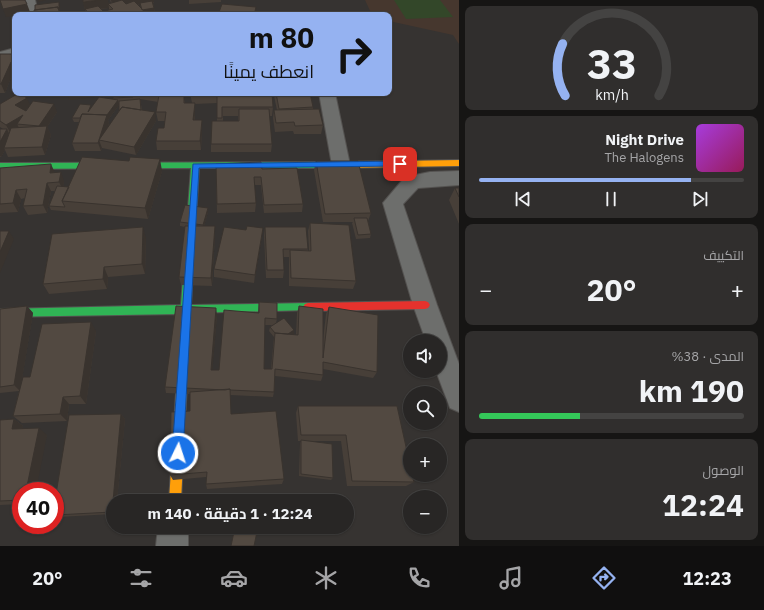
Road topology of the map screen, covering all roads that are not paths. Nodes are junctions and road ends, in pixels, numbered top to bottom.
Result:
1 (29, 0) edge
2 (31, 12) edge
3 (12, 53) edge
4 (0, 56) edge
5 (328, 96) edge
6 (459, 163) edge
7 (341, 165) junction
8 (0, 166) edge
9 (195, 166) junction
10 (459, 178) edge
11 (425, 305) junction
12 (186, 310) junction
13 (0, 313) edge
14 (185, 334) edge
15 (435, 334) edge
16 (184, 350) edge
17 (447, 366) edge
18 (459, 399) edge
19 (175, 494) edge
20 (173, 534) edge
21 (172, 546) edge

1 - 2 street
3 - 4 street
5 - 7 street
6 - 7 street
7 - 9 street
8 - 9 street
9 - 12 street
10 - 11 street
11 - 12 street
11 - 15 street
12 - 13 street
12 - 14 street
16 - 19 street
17 - 18 street
20 - 21 street

